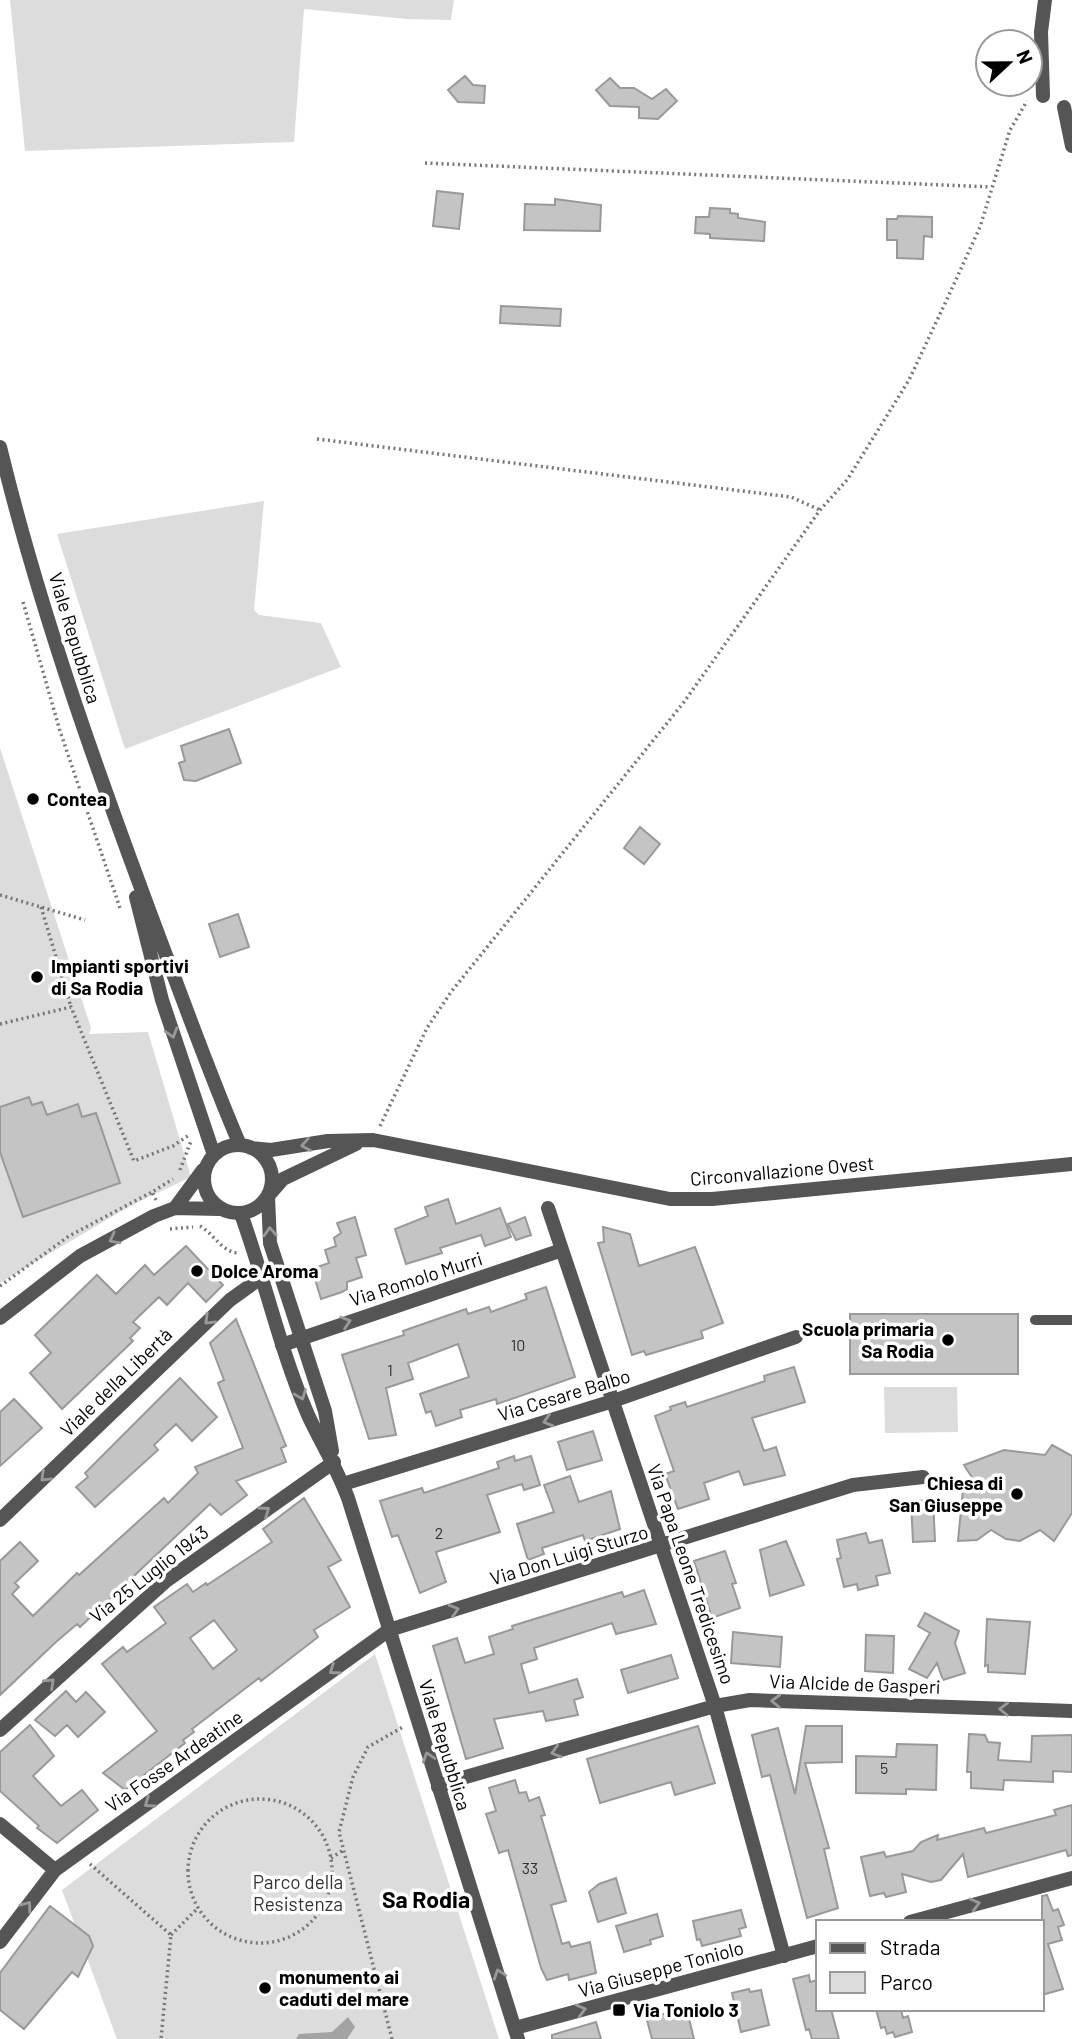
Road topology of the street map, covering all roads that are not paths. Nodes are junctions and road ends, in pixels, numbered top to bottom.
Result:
1 (1045, 0) edge
2 (1042, 28) edge
3 (1064, 107) dead end
4 (1072, 146) edge
5 (0, 447) edge
6 (121, 838) junction
7 (367, 1141) junction
8 (246, 1146) junction
9 (214, 1155) junction
10 (1072, 1164) edge
11 (205, 1169) junction
12 (268, 1196) junction
13 (175, 1208) junction
14 (548, 1208) dead end
15 (219, 1209) junction
16 (241, 1214) junction
17 (562, 1250) junction
18 (262, 1277) junction
19 (0, 1318) edge
20 (1035, 1320) dead end
21 (1072, 1320) edge
22 (796, 1337) dead end
23 (300, 1338) junction
24 (282, 1345) junction
25 (613, 1401) junction
26 (334, 1462) junction
27 (923, 1477) dead end
28 (343, 1484) junction
29 (0, 1520) edge
30 (662, 1546) junction
31 (389, 1630) junction
32 (715, 1706) junction
33 (1072, 1712) edge
34 (0, 1730) edge
35 (438, 1787) junction
36 (0, 1824) edge
37 (55, 1870) junction
38 (1072, 1878) edge
39 (917, 1920) edge
40 (0, 1942) edge
41 (816, 1947) edge
42 (784, 1956) junction
43 (516, 2034) edge

1 - 2 street
3 - 4 street
5 - 6 street, Viale Repubblica
6 - 8 street, Viale Repubblica
6 -> 9 street, Viale Repubblica
7 -> 8 street, Circonvallazione Ovest
7 - 10 street, Circonvallazione Ovest
7 - 12 street
8 - 9 street
8 - 12 street
9 - 11 street
11 - 13 street
11 - 15 street
12 - 16 street
23 -> 12 street, Viale Repubblica
13 - 15 street
13 -> 19 street
14 - 17 street, Via Papa Leone Tredicesimo
15 - 16 street
16 - 18 street, Viale Repubblica
23 -> 17 street, Via Romolo Murri
17 - 25 street, Via Papa Leone Tredicesimo
18 - 24 street, Viale Repubblica
18 -> 29 street, Viale della Libertà
20 - 21 lane
22 - 25 street, Via Cesare Balbo
23 - 24 street, Via Romolo Murri
23 - 26 street, Viale Repubblica
24 -> 26 street, Viale Repubblica
25 -> 28 street, Via Cesare Balbo
25 - 30 street, Via Papa Leone Tredicesimo
26 - 28 street, Viale Repubblica
34 -> 26 street, Via 25 Luglio 1943
27 - 30 street, Via Don Luigi Sturzo
28 - 31 street, Viale Repubblica
31 -> 30 street, Via Don Luigi Sturzo
30 - 32 street, Via Papa Leone Tredicesimo
35 -> 31 street, Viale Repubblica
31 -> 37 street, Via Fosse Ardeatine
33 -> 32 street, Via Alcide de Gasperi
32 -> 35 street, Via Alcide de Gasperi
32 - 42 street, Via Papa Leone Tredicesimo
43 -> 35 street, Viale Repubblica
36 - 37 street
40 -> 37 street, Via Fosse Ardeatine
39 -> 38 street
41 - 42 street, Via Giuseppe Toniolo
43 -> 42 street, Via Giuseppe Toniolo

